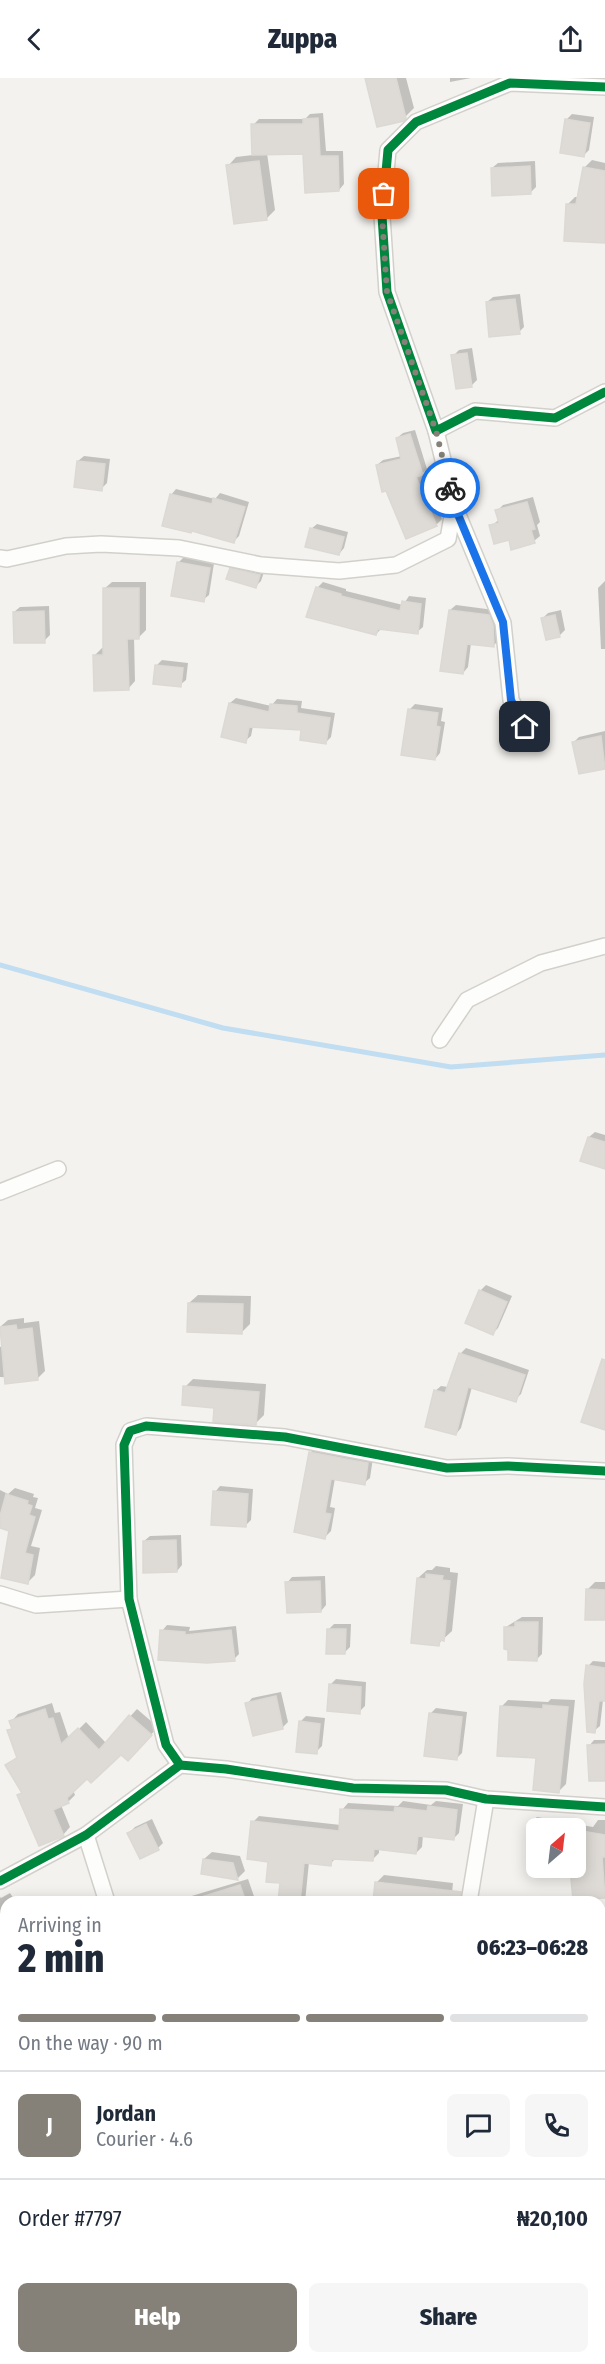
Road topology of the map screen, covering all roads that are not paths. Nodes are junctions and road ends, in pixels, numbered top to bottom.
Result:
1 (605, 87) edge
2 (605, 393) edge
3 (436, 431) junction
4 (454, 505) junction
5 (0, 558) edge
6 (525, 727) dead end
7 (605, 946) edge
8 (440, 1040) dead end
9 (58, 1168) dead end
10 (0, 1192) edge
11 (605, 1471) edge
12 (0, 1594) edge
13 (129, 1599) junction
14 (180, 1765) junction
15 (486, 1799) junction
16 (605, 1807) edge
17 (86, 1835) junction
18 (0, 1881) edge
19 (105, 1896) edge
20 (471, 1896) edge

1 - 3 street
2 - 3 street
3 - 4 street
4 - 5 street
4 - 6 street
7 - 8 street
9 - 10 street
11 - 13 street
12 - 13 street
13 - 14 street
14 - 15 street
14 - 17 street
15 - 16 street
15 - 20 street
17 - 18 street
17 - 19 street

